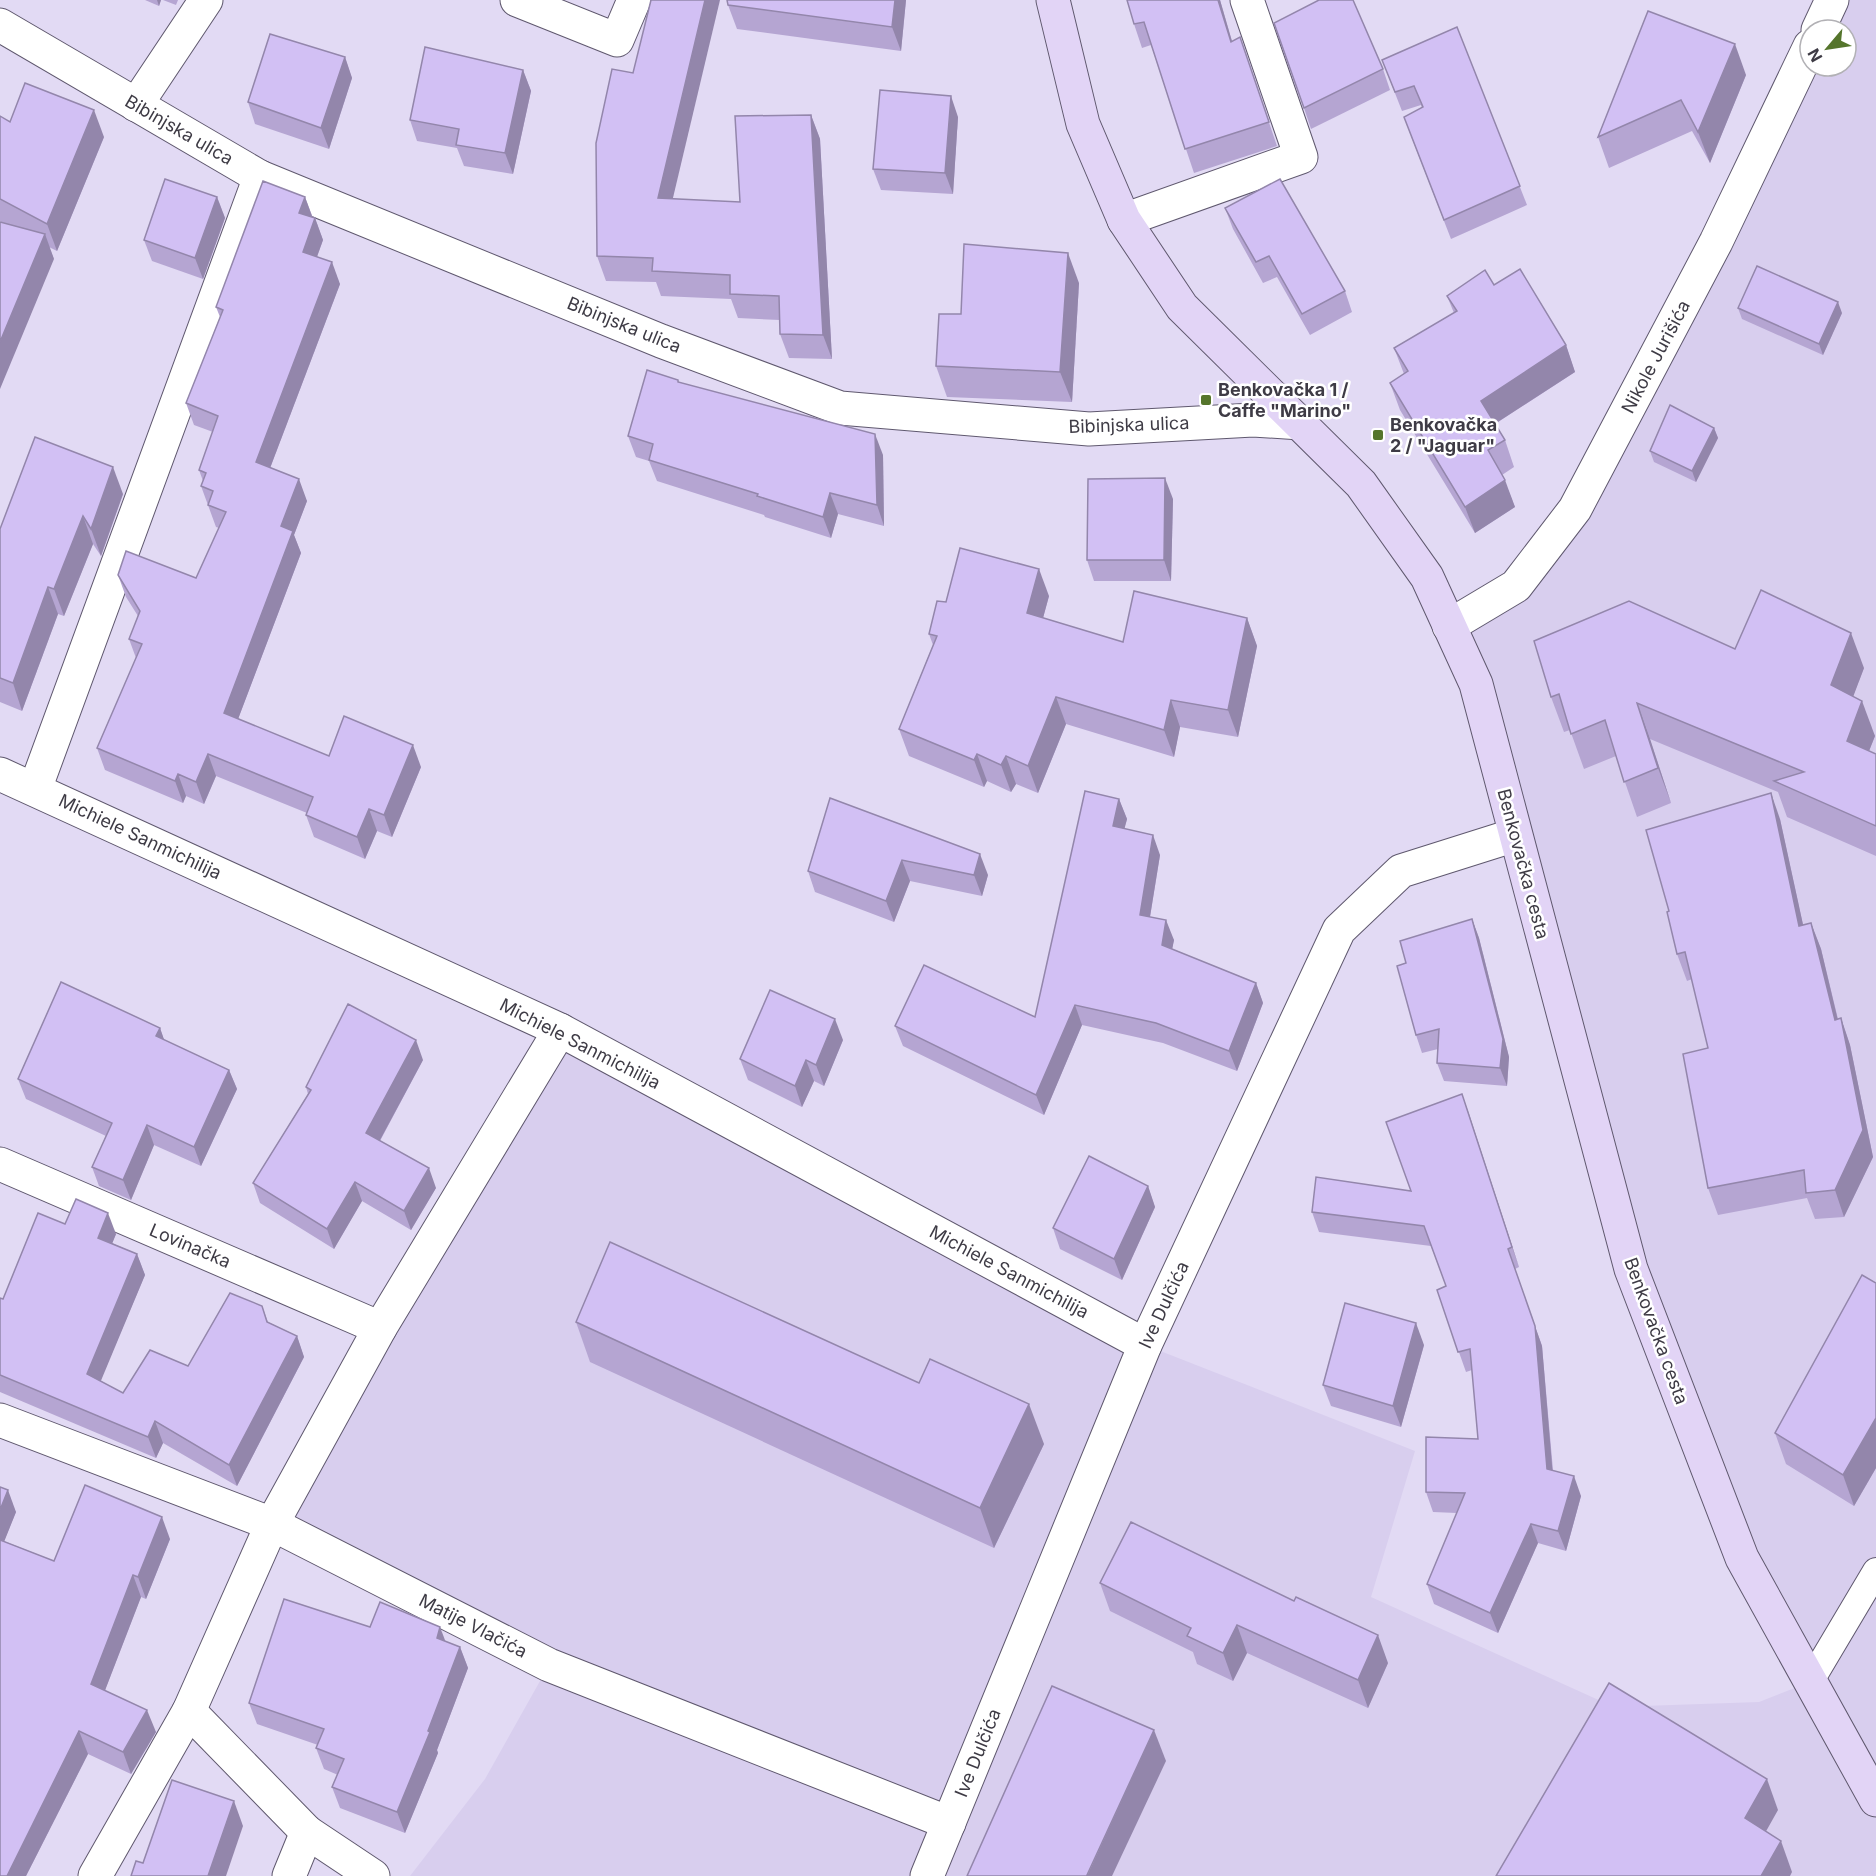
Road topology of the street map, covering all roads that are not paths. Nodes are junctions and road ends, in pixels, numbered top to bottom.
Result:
1 (206, 0) edge
2 (517, 0) edge
3 (634, 0) edge
4 (1053, 0) edge
5 (1247, 0) edge
6 (1832, 0) edge
7 (1824, 18) edge
8 (0, 25) edge
9 (1798, 71) edge
10 (136, 105) junction
11 (260, 177) junction
12 (1125, 220) junction
13 (1301, 423) junction
14 (1449, 626) junction
15 (0, 774) edge
16 (35, 789) junction
17 (1515, 835) junction
18 (560, 1030) junction
19 (0, 1164) edge
20 (380, 1328) junction
21 (1145, 1345) junction
22 (0, 1420) edge
23 (272, 1524) junction
24 (1876, 1571) edge
25 (1810, 1682) junction
26 (189, 1711) junction
27 (1876, 1800) edge
28 (949, 1823) junction
29 (307, 1832) junction
30 (95, 1876) edge
31 (289, 1876) edge
32 (373, 1876) edge
33 (927, 1876) edge

1 - 10 street
2 - 3 street
4 - 12 main road, Benkovačka cesta
5 - 12 street
6 - 7 street
8 - 10 street, Bibinjska ulica
9 - 14 street, Nikole Jurišića
10 - 11 street, Bibinjska ulica
11 - 13 street, Bibinjska ulica
11 - 16 street
12 - 13 main road, Benkovačka cesta
13 - 14 main road, Benkovačka cesta
14 - 17 main road, Benkovačka cesta
15 - 16 street, Michiele Sanmichilija
16 - 18 street, Michiele Sanmichilija
17 - 21 street, Ive Dulčića
17 - 25 main road, Benkovačka cesta
18 - 20 street
18 - 21 street, Michiele Sanmichilija
19 - 20 street, Lovinačka
20 - 23 street
21 - 28 street, Ive Dulčića
22 - 23 street, Matije Vlačića
23 - 26 street
23 - 28 street, Matije Vlačića
24 - 25 lane
25 - 27 main road, Benkovačka cesta
26 - 29 street
26 - 30 street
28 - 33 street, Ive Dulčića
29 - 31 street
29 - 32 street

